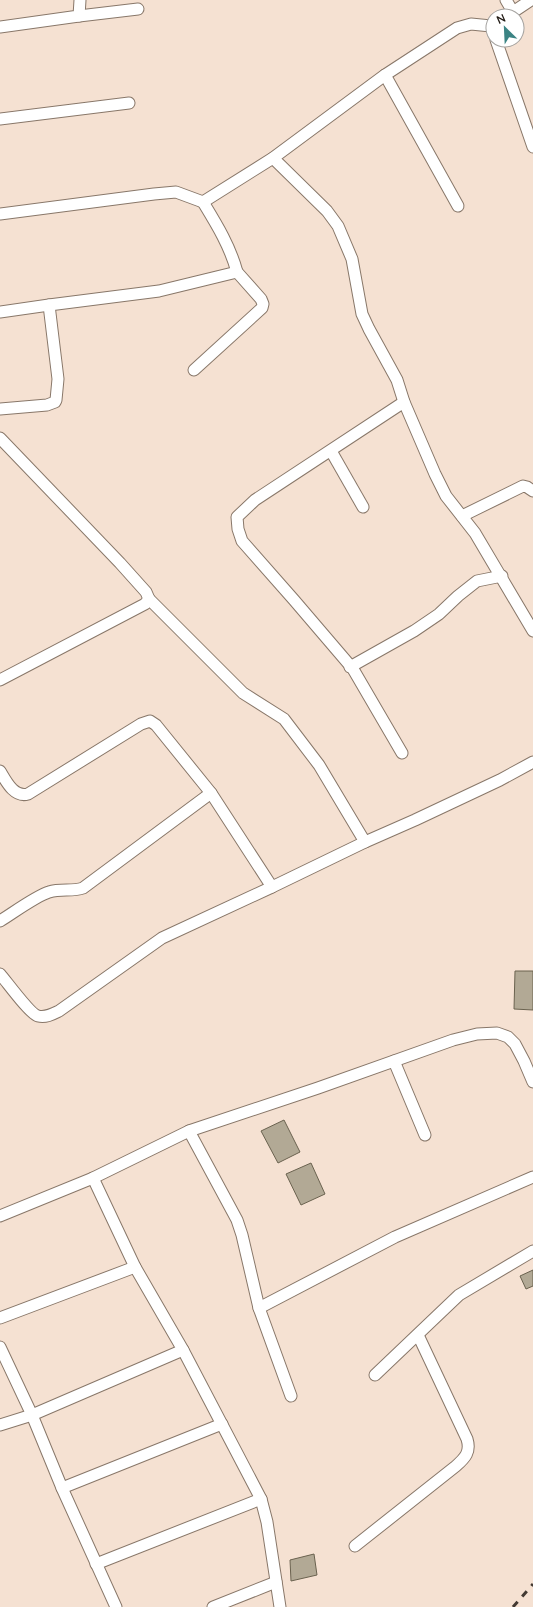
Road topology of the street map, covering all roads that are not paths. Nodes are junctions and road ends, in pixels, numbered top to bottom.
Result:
1 (80, 0) edge
2 (531, 0) edge
3 (519, 8) edge
4 (138, 9) dead end
5 (80, 16) junction
6 (485, 26) edge
7 (0, 27) edge
8 (499, 48) edge
9 (385, 75) junction
10 (129, 103) dead end
11 (0, 120) edge
12 (533, 147) edge
13 (273, 158) junction
14 (203, 202) junction
15 (458, 206) dead end
16 (0, 214) edge
17 (237, 272) junction
18 (49, 305) junction
19 (0, 312) edge
20 (194, 370) dead end
21 (404, 402) junction
22 (0, 409) edge
23 (0, 438) edge
24 (331, 451) junction
25 (533, 492) edge
26 (363, 507) dead end
27 (462, 516) junction
28 (502, 576) junction
29 (149, 599) junction
30 (533, 631) edge
31 (350, 667) junction
32 (0, 680) edge
33 (402, 753) dead end
34 (533, 762) edge
35 (0, 770) edge
36 (4, 786) edge
37 (210, 793) junction
38 (365, 842) junction
39 (272, 887) junction
40 (0, 921) edge
41 (0, 974) edge
42 (394, 1061) junction
43 (533, 1082) edge
44 (189, 1130) junction
45 (425, 1136) dead end
46 (533, 1177) edge
47 (93, 1178) junction
48 (0, 1216) edge
49 (533, 1252) edge
50 (135, 1266) junction
51 (259, 1308) junction
52 (0, 1318) edge
53 (418, 1334) junction
54 (0, 1347) edge
55 (183, 1350) junction
56 (375, 1375) dead end
57 (291, 1396) dead end
58 (32, 1415) junction
59 (222, 1424) junction
60 (0, 1426) edge
61 (62, 1488) junction
62 (261, 1499) junction
63 (354, 1546) dead end
64 (96, 1564) junction
65 (276, 1582) junction
66 (116, 1607) edge
67 (213, 1607) edge
68 (280, 1607) edge

1 - 5 street
2 - 3 street
4 - 5 street
5 - 7 street
6 - 9 street
8 - 12 street
9 - 13 street
9 - 15 street
10 - 11 street
13 - 14 street
13 - 21 street
14 - 16 street
14 - 17 street
17 - 18 street
17 - 20 street
18 - 19 street
18 - 22 street
21 - 24 street
21 - 27 street
23 - 29 street
24 - 26 street
24 - 31 street
25 - 27 street
27 - 28 street
28 - 30 street
28 - 31 street
29 - 32 street
29 - 38 street
31 - 33 street
34 - 38 street
35 - 36 street
36 - 37 street
37 - 39 street
37 - 40 street
38 - 39 street
39 - 41 street
42 - 43 street
42 - 44 street
42 - 45 street
44 - 47 street
44 - 51 street
46 - 51 street
47 - 48 street
47 - 50 street
49 - 53 street
50 - 52 street
50 - 55 street
51 - 57 street
53 - 56 street
53 - 63 street
54 - 58 street
55 - 58 street
55 - 59 street
58 - 60 street
58 - 61 street
59 - 61 street
59 - 62 street
61 - 64 street
62 - 64 street
62 - 65 street
64 - 66 street
65 - 67 street
65 - 68 street

